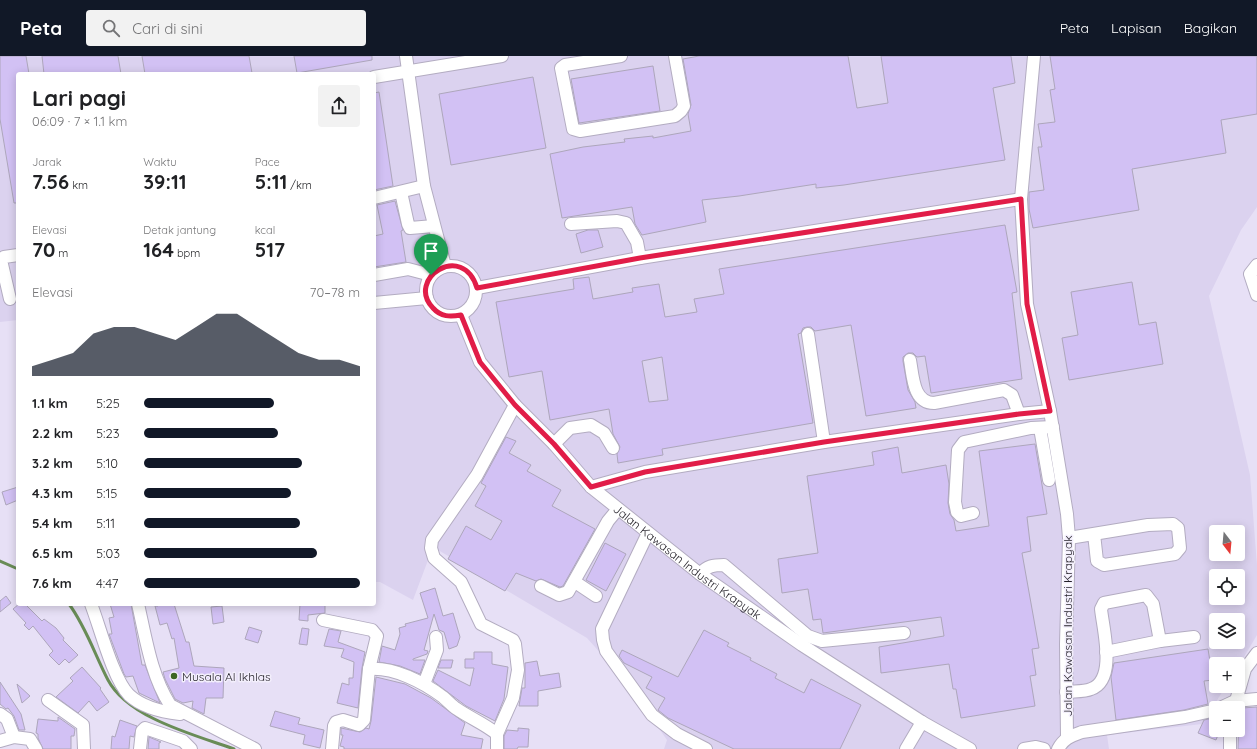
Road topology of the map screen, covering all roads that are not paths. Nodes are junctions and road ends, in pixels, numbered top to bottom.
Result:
1 (406, 56) edge
2 (502, 56) edge
3 (621, 56) edge
4 (675, 56) edge
5 (1034, 56) edge
6 (409, 71) junction
7 (376, 77) edge
8 (424, 186) junction
9 (401, 192) junction
10 (376, 198) edge
11 (1021, 199) junction
12 (571, 224) dead end
13 (434, 226) junction
14 (16, 255) edge
15 (640, 258) junction
16 (445, 266) junction
17 (1253, 269) edge
18 (376, 275) edge
19 (431, 275) junction
20 (477, 288) junction
21 (1257, 295) edge
22 (427, 298) junction
23 (9, 299) edge
24 (376, 304) edge
25 (461, 315) junction
26 (808, 334) dead end
27 (910, 360) dead end
28 (515, 405) junction
29 (1050, 411) junction
30 (1019, 414) junction
31 (1053, 427) junction
32 (1040, 428) junction
33 (824, 442) junction
34 (554, 444) junction
35 (613, 448) dead end
36 (1049, 480) dead end
37 (591, 487) junction
38 (618, 509) junction
39 (973, 514) dead end
40 (648, 533) junction
41 (1094, 534) junction
42 (1069, 538) junction
43 (700, 574) junction
44 (575, 582) junction
45 (541, 586) dead end
46 (596, 596) dead end
47 (92, 606) edge
48 (140, 606) edge
49 (323, 620) dead end
50 (904, 632) dead end
51 (436, 637) dead end
52 (1194, 637) dead end
53 (1160, 641) junction
54 (1106, 652) junction
55 (1257, 652) edge
56 (369, 669) junction
57 (424, 684) junction
58 (1066, 692) junction
59 (1257, 699) edge
60 (48, 700) dead end
61 (1236, 701) edge
62 (1245, 702) edge
63 (1209, 711) edge
64 (0, 714) edge
65 (188, 715) junction
66 (922, 722) junction
67 (497, 734) junction
68 (14, 737) junction
69 (1230, 737) edge
70 (1067, 738) junction
71 (0, 741) edge
72 (36, 749) edge
73 (84, 749) edge
74 (140, 749) edge
75 (191, 749) edge
76 (255, 749) edge
77 (332, 749) edge
78 (497, 749) edge
79 (706, 749) edge
80 (906, 749) edge
81 (970, 749) edge
82 (1024, 749) edge
83 (1044, 749) edge
84 (1058, 749) edge
85 (1230, 749) edge

1 - 6 street
2 - 6 street
3 - 4 street
5 - 11 street, Jalan Kawasan Industri Krapyak
6 - 7 street
6 - 8 street
8 - 9 street
8 - 13 street
9 - 10 street
9 - 13 street
11 - 15 street
11 - 29 street, Jalan Kawasan Industri Krapyak
12 - 15 street
13 - 16 street
14 - 23 street
15 - 20 street
16 - 19 street
16 - 20 street
17 - 21 street
18 - 19 street
19 - 22 street
20 - 25 street
22 - 24 street
22 - 25 street
25 - 28 street, Jalan Kawasan Industri Krapyak
26 - 33 street
27 - 30 street
28 - 34 street, Jalan Kawasan Industri Krapyak
28 - 67 street
29 - 30 street
29 - 31 street, Jalan Kawasan Industri Krapyak
30 - 33 street
31 - 32 street
31 - 42 street, Jalan Kawasan Industri Krapyak
32 - 36 street
32 - 39 street
33 - 37 street
34 - 35 street
34 - 37 street, Jalan Kawasan Industri Krapyak
37 - 38 street, Jalan Kawasan Industri Krapyak
38 - 40 street, Jalan Kawasan Industri Krapyak
38 - 44 street
40 - 43 street, Jalan Kawasan Industri Krapyak
40 - 79 street
41 - 41 street
41 - 42 street
42 - 58 street, Jalan Kawasan Industri Krapyak
43 - 50 street
43 - 66 street, Jalan Kawasan Industri Krapyak
44 - 45 street
44 - 46 street
47 - 65 street
48 - 65 street
49 - 56 street
51 - 57 street
52 - 53 street
53 - 54 street
53 - 54 street
54 - 58 street
55 - 61 street
56 - 57 street
56 - 77 street
57 - 67 street
58 - 70 street, Jalan Kawasan Industri Krapyak
59 - 62 street
60 - 73 street
63 - 70 street
64 - 68 street
65 - 76 street
66 - 80 street
66 - 81 street, Jalan Kawasan Industri Krapyak
67 - 78 street
68 - 71 street
68 - 72 street
69 - 85 street
70 - 84 street
74 - 75 street
82 - 83 street

